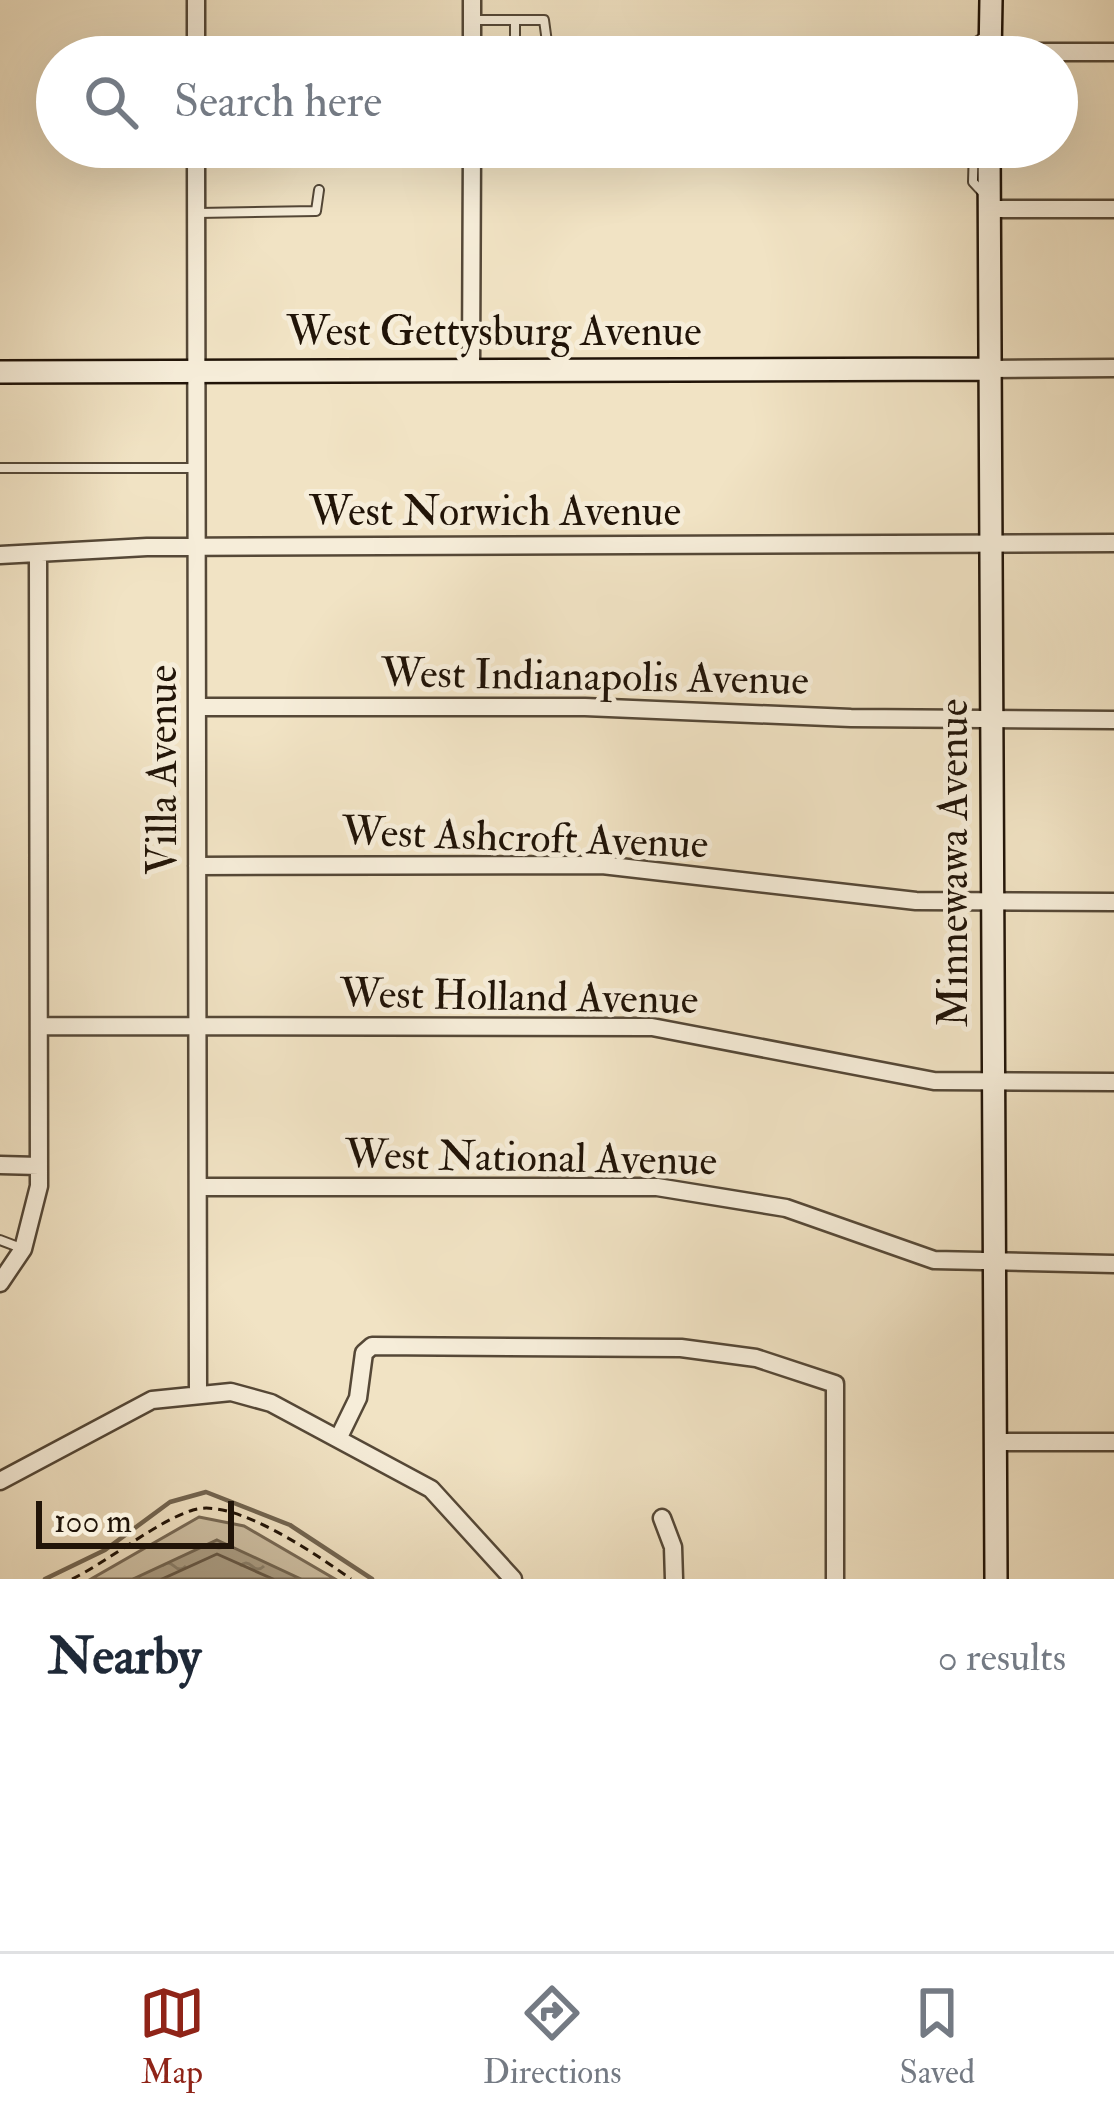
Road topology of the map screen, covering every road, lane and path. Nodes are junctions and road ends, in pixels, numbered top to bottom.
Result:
1 (196, 0) edge
2 (472, 0) edge
3 (991, 0) edge
4 (472, 20) junction
5 (515, 20) junction
6 (196, 36) edge
7 (472, 36) edge
8 (515, 36) edge
9 (546, 36) edge
10 (988, 36) edge
11 (1078, 51) edge
12 (1114, 52) edge
13 (196, 168) edge
14 (472, 168) edge
15 (974, 168) edge
16 (988, 168) edge
17 (319, 190) dead end
18 (988, 203) junction
19 (1114, 209) edge
20 (196, 213) junction
21 (988, 368) junction
22 (1114, 368) edge
23 (471, 369) junction
24 (196, 370) junction
25 (0, 372) edge
26 (0, 468) edge
27 (196, 468) junction
28 (991, 543) junction
29 (1114, 543) edge
30 (195, 547) junction
31 (0, 555) edge
32 (38, 555) junction
33 (197, 707) junction
34 (991, 720) junction
35 (1114, 721) edge
36 (197, 866) junction
37 (993, 902) junction
38 (1114, 902) edge
39 (40, 1026) junction
40 (199, 1026) junction
41 (991, 1082) junction
42 (1114, 1082) edge
43 (0, 1166) edge
44 (39, 1166) junction
45 (199, 1187) junction
46 (0, 1240) edge
47 (22, 1249) junction
48 (994, 1264) junction
49 (1114, 1264) edge
50 (0, 1283) edge
51 (198, 1392) junction
52 (338, 1437) junction
53 (995, 1442) junction
54 (1114, 1442) edge
55 (0, 1481) edge
56 (662, 1518) dead end
57 (72, 1579) edge
58 (351, 1579) edge
59 (513, 1579) edge
60 (674, 1579) edge
61 (835, 1579) edge
62 (996, 1579) edge

1 - 6 street
2 - 4 street
3 - 10 street
4 - 5 lane
4 - 7 street
5 - 8 lane
5 - 9 lane
11 - 12 street
13 - 20 street, Villa Avenue
14 - 23 street
15 - 18 lane
16 - 18 street, Minnewawa Avenue
17 - 20 lane
18 - 19 street
18 - 21 street, Minnewawa Avenue
20 - 24 street, Villa Avenue
21 - 22 street
21 - 23 street, West Gettysburg Avenue
21 - 28 street, Minnewawa Avenue
23 - 24 street, West Gettysburg Avenue
24 - 25 street, West Gettysburg Avenue
24 - 27 street, Villa Avenue
26 - 27 lane
27 - 30 street, Villa Avenue
28 - 29 street, West Norwich Avenue
28 - 30 street, West Norwich Avenue
28 - 34 street, Minnewawa Avenue
30 - 32 street, West Norwich Avenue
30 - 33 street, Villa Avenue
31 - 32 street, West Norwich Avenue
32 - 39 street
33 - 34 street, West Indianapolis Avenue
33 - 36 street, Villa Avenue
34 - 35 street, West Indianapolis Avenue
34 - 37 street, Minnewawa Avenue
36 - 37 street, West Ashcroft Avenue
36 - 40 street, Villa Avenue
37 - 38 street, West Ashcroft Avenue
37 - 41 street, Minnewawa Avenue
39 - 40 street, West Holland Avenue
39 - 44 street
40 - 41 street, West Holland Avenue
40 - 45 street, Villa Avenue
41 - 42 street, West Holland Avenue
41 - 48 street, Minnewawa Avenue
43 - 44 street
44 - 47 street
45 - 48 street, West National Avenue
45 - 51 street, Villa Avenue
46 - 47 lane
47 - 50 street
48 - 49 street, West National Avenue
48 - 53 street, Minnewawa Avenue
51 - 52 street
51 - 55 street
52 - 59 street
52 - 61 street
53 - 54 street
53 - 62 street, Minnewawa Avenue
56 - 60 street
57 - 58 path

